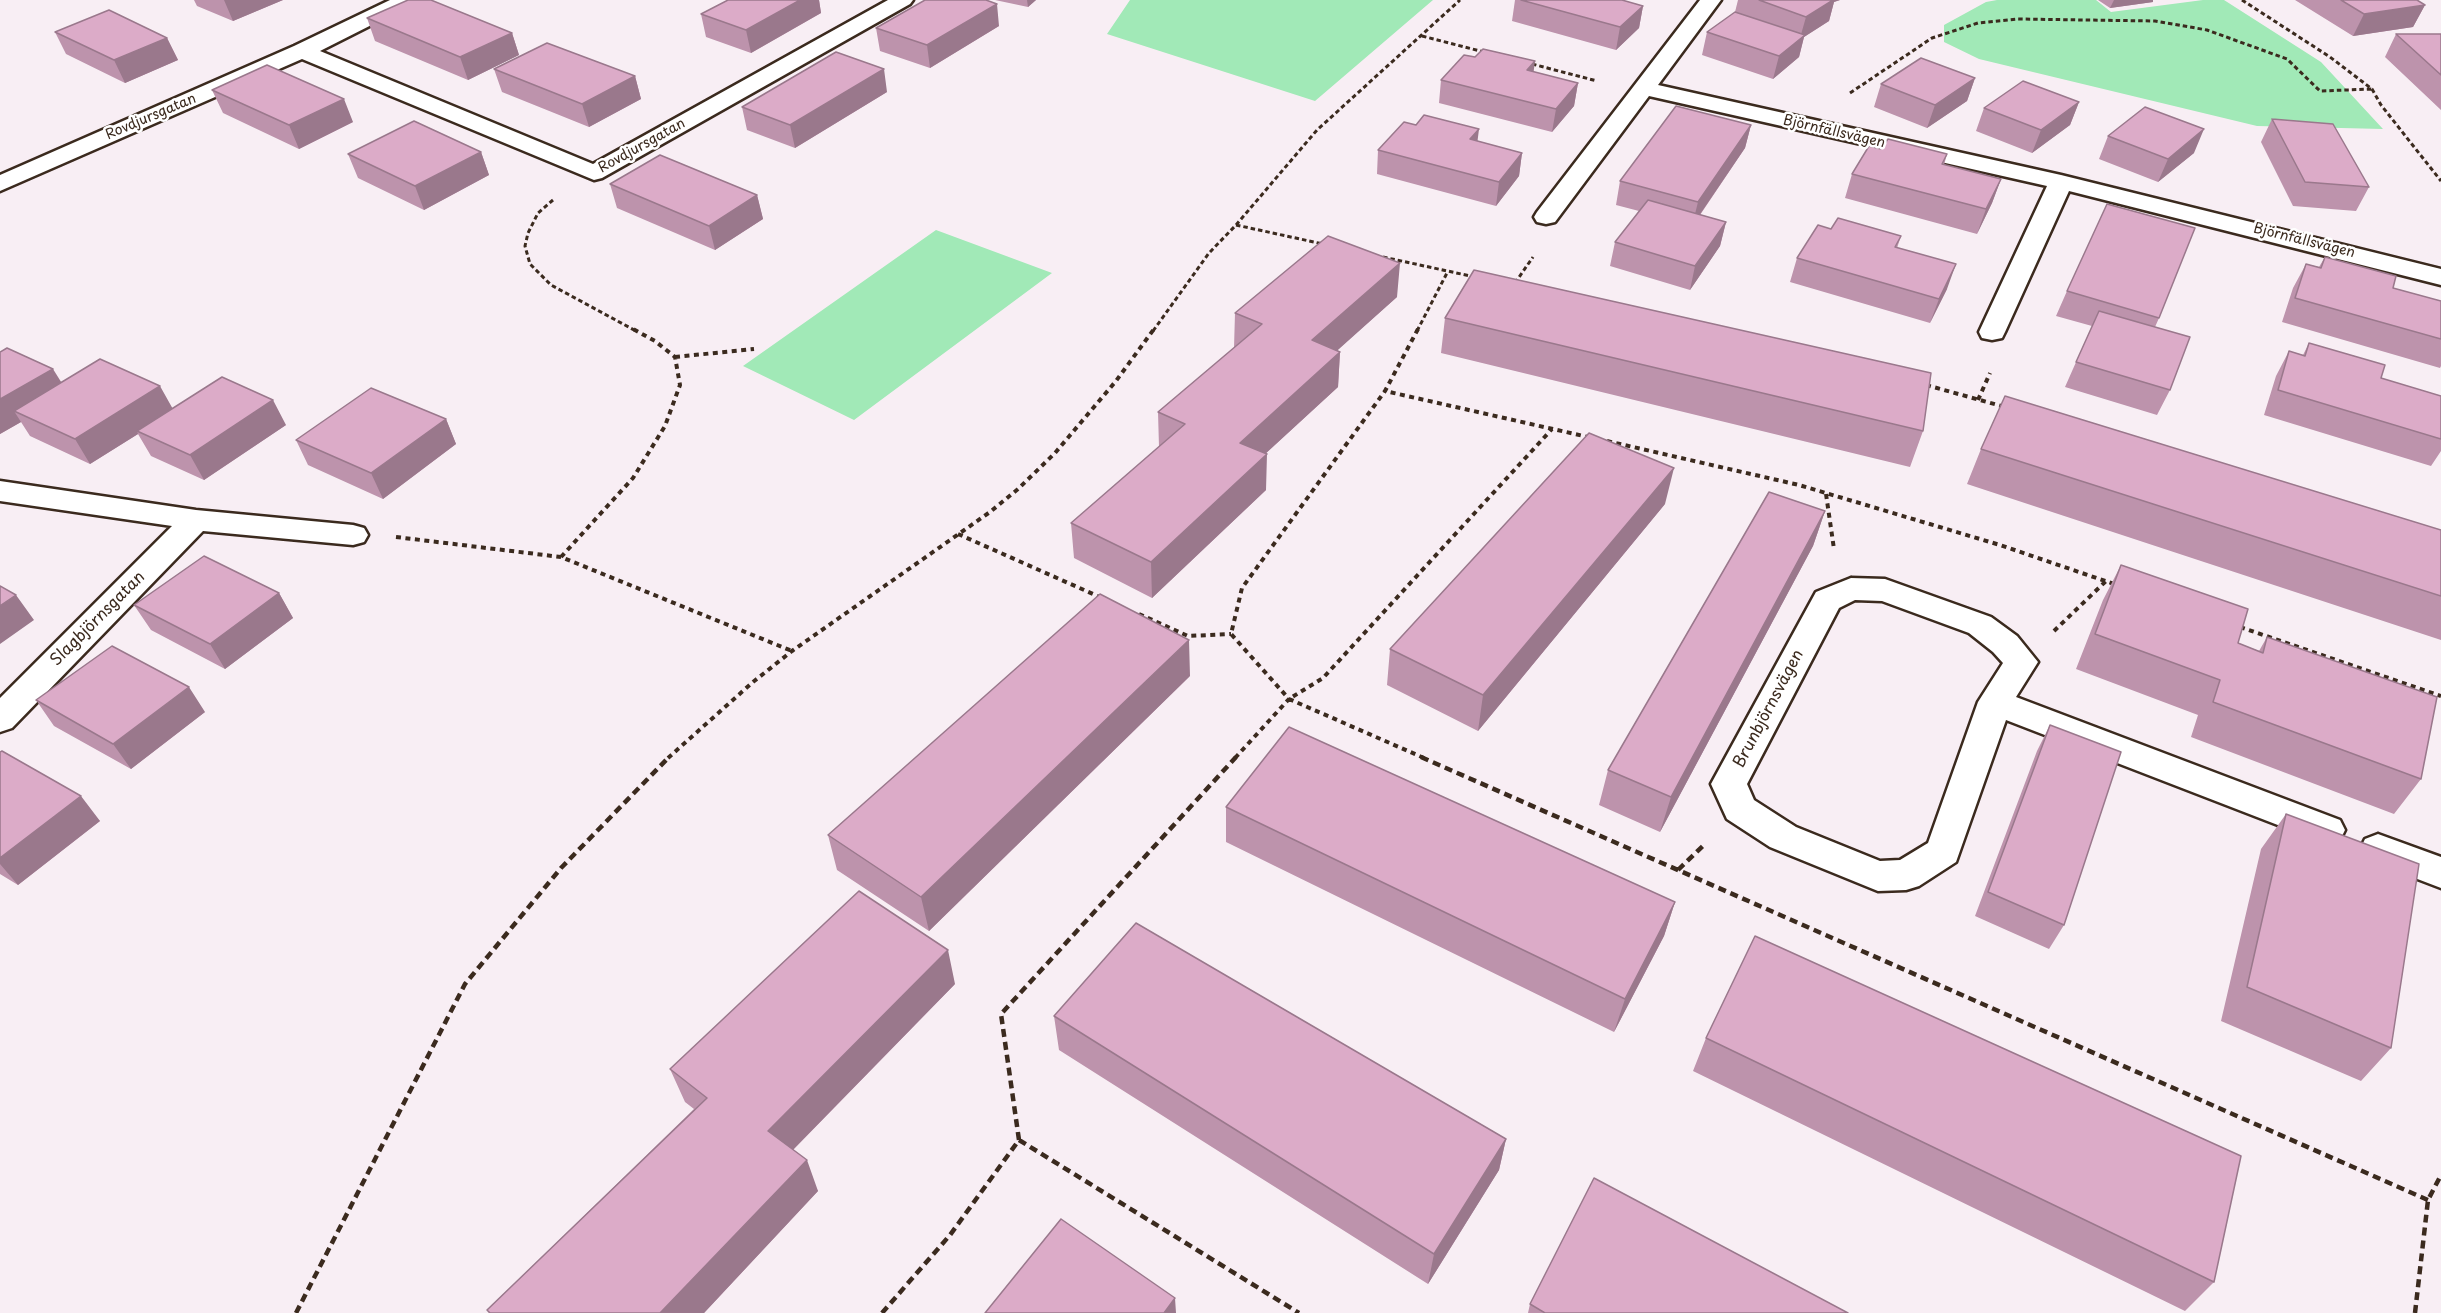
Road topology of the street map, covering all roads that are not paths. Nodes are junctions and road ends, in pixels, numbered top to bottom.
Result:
1 (406, 0) edge
2 (903, 0) edge
3 (1712, 0) edge
4 (302, 51) junction
5 (1643, 88) junction
6 (2061, 182) junction
7 (0, 184) edge
8 (1546, 217) dead end
9 (2441, 276) edge
10 (1992, 332) dead end
11 (0, 491) edge
12 (196, 520) junction
13 (353, 535) road end
14 (1995, 702) junction
15 (0, 719) edge
16 (2441, 873) edge

1 - 4 street, Rovdjursgatan
2 - 4 street, Rovdjursgatan
3 - 5 street
4 - 7 street, Rovdjursgatan
5 - 6 street, Björnfällsvägen
5 - 8 street
6 - 9 street, Björnfällsvägen
6 - 10 street
11 - 12 street
12 - 13 street
12 - 15 street, Slagbjörnsgatan
14 - 14 street, Brunbjörnsvägen
14 - 16 street

